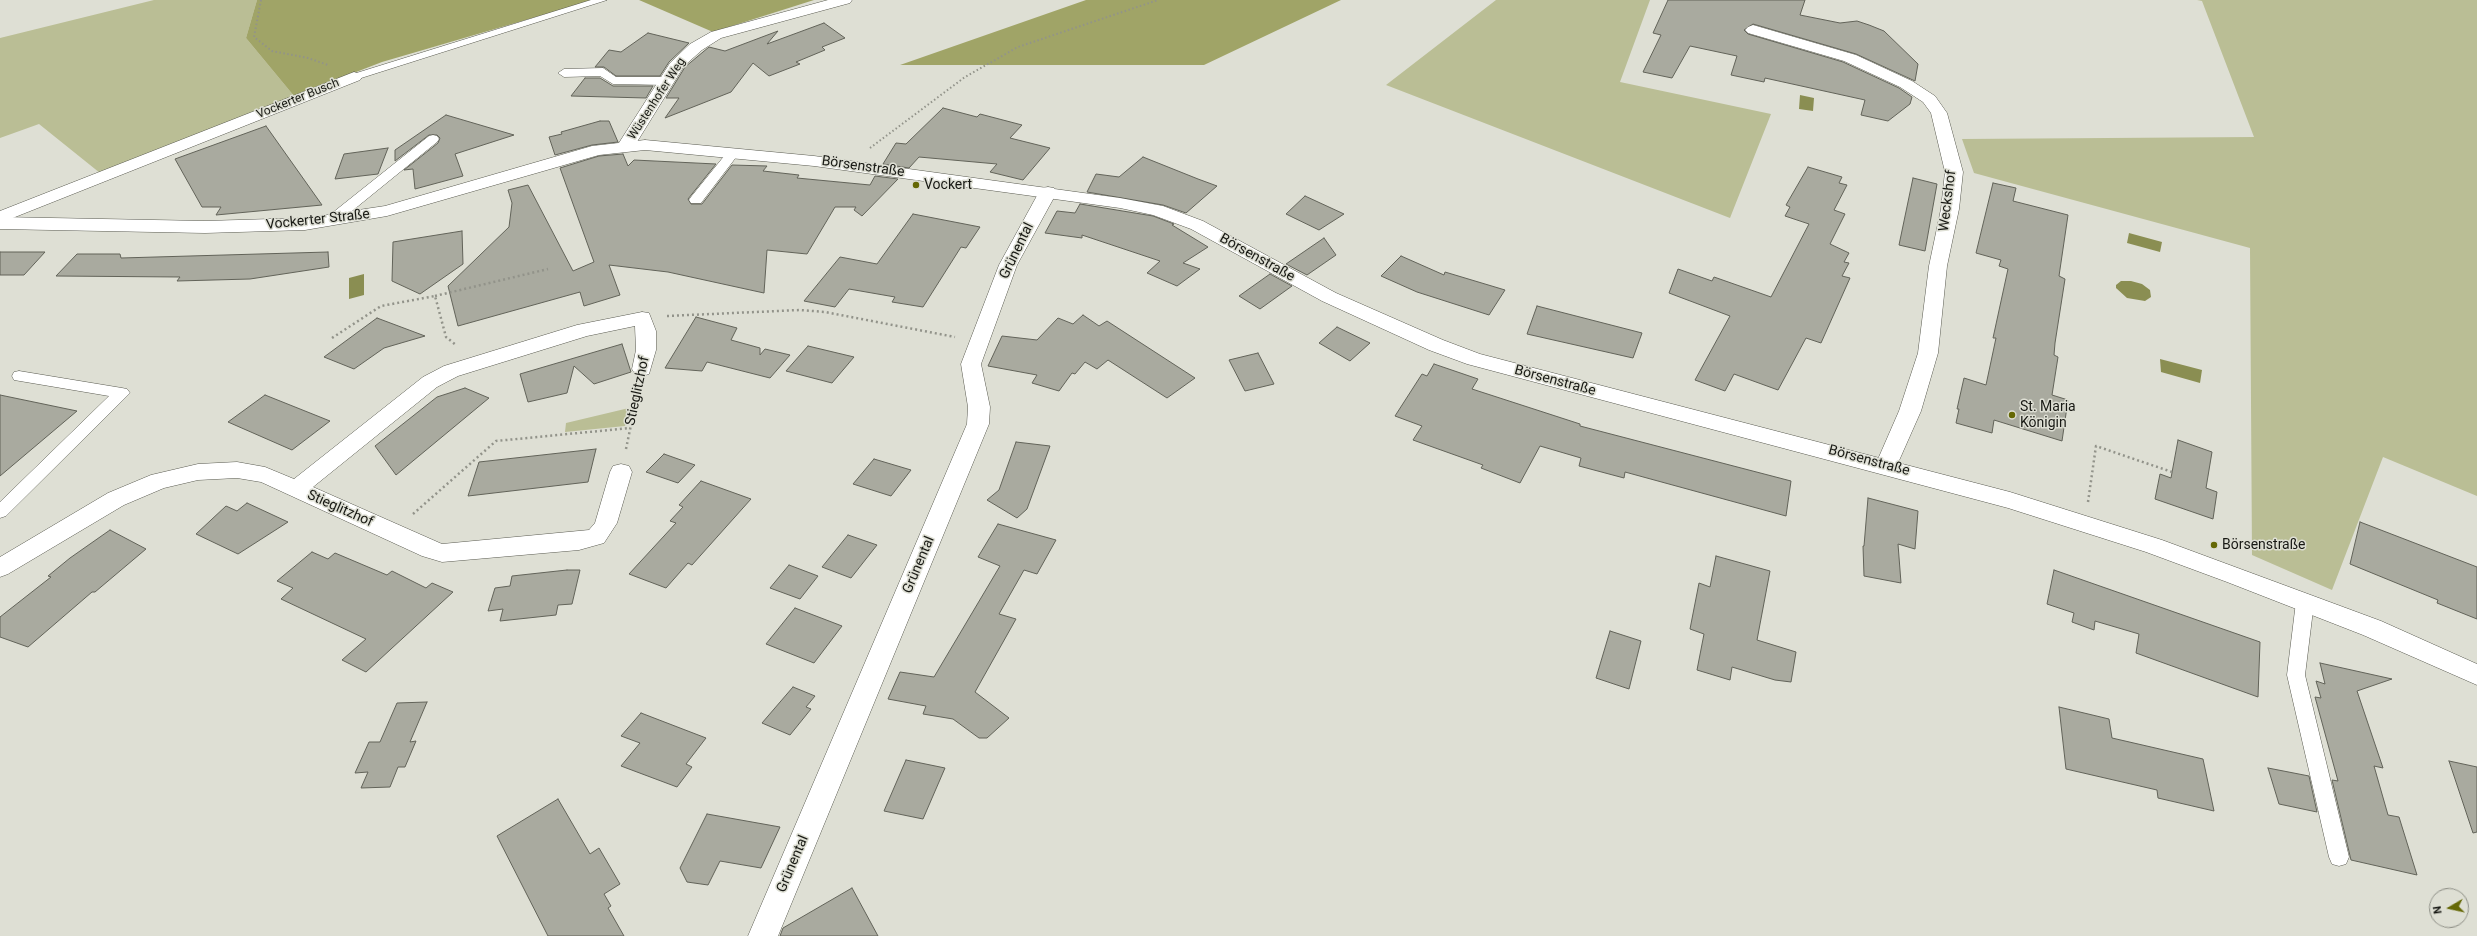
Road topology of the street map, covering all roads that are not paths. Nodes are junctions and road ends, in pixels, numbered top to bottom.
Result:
1 (602, 0) edge
2 (845, 0) edge
3 (1752, 30) dead end
4 (564, 73) dead end
5 (354, 77) joint
6 (667, 81) junction
7 (433, 139) dead end
8 (626, 146) junction
9 (733, 153) junction
10 (1048, 192) junction
11 (696, 200) dead end
12 (0, 217) edge
13 (331, 221) junction
14 (0, 223) edge
15 (642, 369) road end
16 (19, 376) dead end
17 (1886, 466) junction
18 (621, 472) road end
19 (296, 489) junction
20 (0, 512) edge
21 (0, 568) edge
22 (2306, 602) junction
23 (2477, 675) edge
24 (2339, 857) dead end
25 (763, 936) edge

1 - 5 lane, Vockerter Busch
2 - 6 street, Wüstenhofer Weg
3 - 17 street, Weckshof
4 - 6 lane
5 - 12 street, Vockerter Busch
6 - 8 street, Wüstenhofer Weg
7 - 13 lane
8 - 9 street, Börsenstraße
8 - 13 street, Vockerter Straße
9 - 10 street, Börsenstraße
9 - 11 lane
10 - 17 street, Börsenstraße
10 - 25 street, Grünental
13 - 14 street, Vockerter Straße
15 - 19 street, Stieglitzhof
16 - 20 lane
17 - 22 street, Börsenstraße
18 - 19 street, Stieglitzhof
19 - 21 street, Stieglitzhof
22 - 23 street, Börsenstraße
22 - 24 lane

